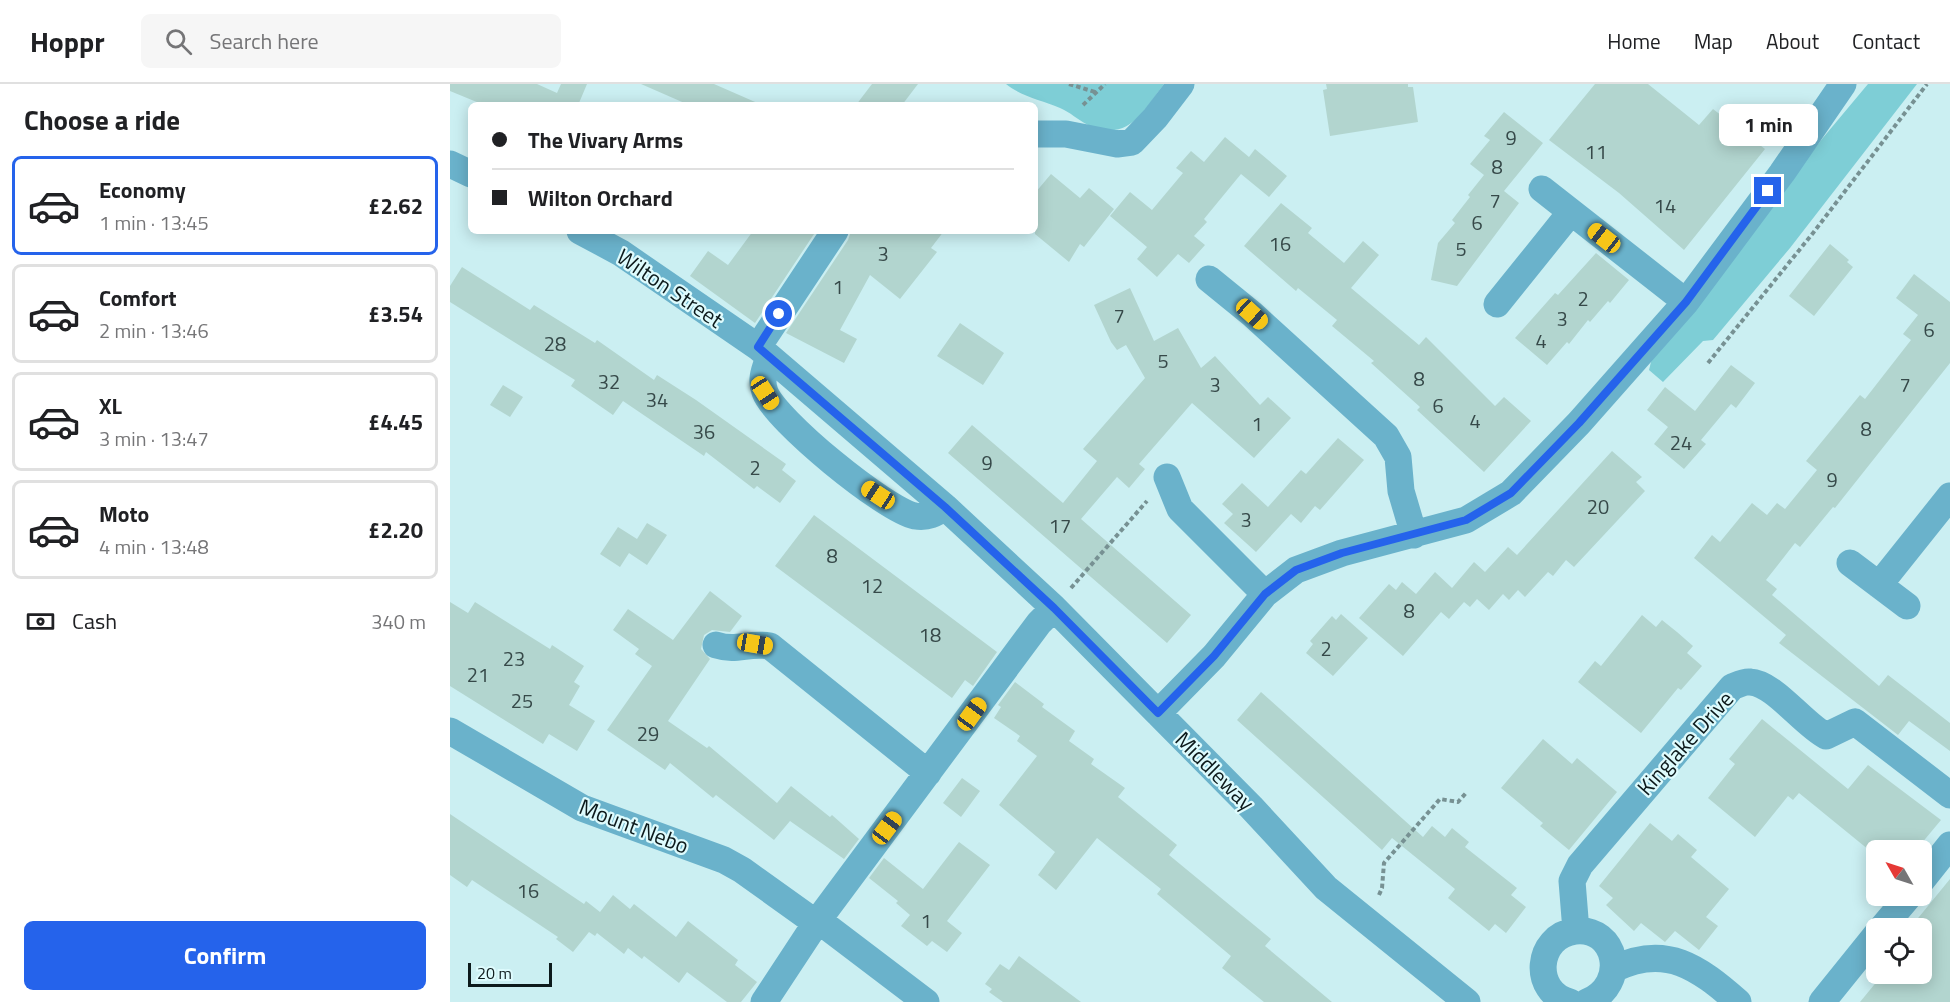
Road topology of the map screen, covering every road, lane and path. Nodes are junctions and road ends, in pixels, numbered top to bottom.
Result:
1 (1070, 84) edge
2 (1105, 84) edge
3 (1181, 84) edge
4 (1844, 84) edge
5 (1928, 84) edge
6 (1095, 92) junction
7 (1083, 105) dead end
8 (1038, 134) edge
9 (450, 164) edge
10 (468, 173) edge
11 (1542, 189) dead end
12 (1571, 212) junction
13 (586, 234) edge
14 (833, 234) edge
15 (1209, 279) dead end
16 (1686, 302) junction
17 (1497, 304) dead end
18 (763, 352) junction
19 (1708, 363) dead end
20 (1167, 477) joint
21 (1950, 496) edge
22 (945, 507) junction
23 (1414, 535) junction
24 (1850, 563) dead end
25 (1879, 585) junction
26 (1265, 594) junction
27 (1907, 606) dead end
28 (1054, 608) junction
29 (716, 645) dead end
30 (1158, 713) junction
31 (450, 731) edge
32 (928, 772) junction
33 (1466, 793) dead end
34 (1950, 795) edge
35 (1950, 844) edge
36 (1932, 867) edge
37 (1901, 906) edge
38 (1361, 916) junction
39 (1890, 918) edge
40 (817, 921) junction
41 (1576, 931) junction
42 (1866, 947) edge
43 (1614, 969) junction
44 (1557, 1000) edge
45 (764, 1002) edge
46 (926, 1002) edge
47 (1467, 1002) edge
48 (1587, 1002) edge
49 (1738, 1002) edge
50 (1821, 1002) edge

1 - 6 path
2 - 6 path
3 - 8 street
4 - 16 street
5 - 19 path
6 - 7 path
9 - 10 street
11 - 12 street
12 - 16 street
12 - 17 street
13 - 18 street, Wilton Street
14 - 18 street
15 - 23 street
16 - 23 street
18 - 22 street, Middleway
18 - 22 street
20 - 26 street
20 - 28 path
21 - 25 street
22 - 28 street, Middleway
23 - 26 street
24 - 25 street
25 - 27 street
26 - 30 street
28 - 30 street, Middleway
28 - 32 street
29 - 32 street
30 - 38 street, Middleway
31 - 40 street, Mount Nebo
32 - 40 street
33 - 38 path
34 - 41 street, Kinglake Drive
35 - 36 street
37 - 39 street
38 - 47 street, Middleway
40 - 45 street
40 - 46 street, Mount Nebo
41 - 43 street
41 - 44 street
42 - 50 street
43 - 48 street
43 - 49 street

